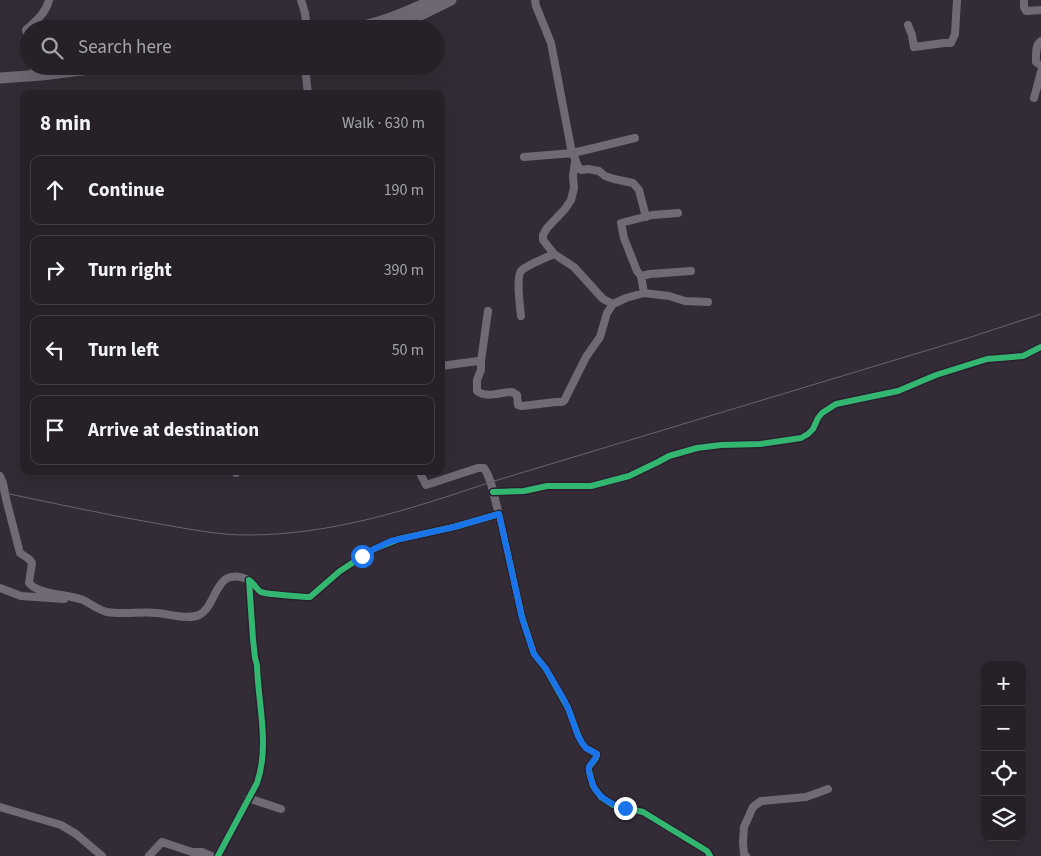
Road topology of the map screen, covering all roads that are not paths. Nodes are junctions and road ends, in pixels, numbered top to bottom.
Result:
1 (49, 0) edge
2 (300, 0) edge
3 (433, 0) edge
4 (450, 0) edge
5 (535, 0) edge
6 (957, 0) edge
7 (1024, 0) edge
8 (414, 4) edge
9 (1041, 10) edge
10 (36, 20) edge
11 (306, 20) edge
12 (384, 20) edge
13 (410, 20) edge
14 (908, 25) dead end
15 (1041, 41) edge
16 (1041, 66) edge
17 (20, 70) edge
18 (0, 72) edge
19 (1041, 72) edge
20 (42, 75) edge
21 (306, 75) edge
22 (0, 78) edge
23 (1039, 87) edge
24 (308, 90) edge
25 (1034, 98) dead end
26 (635, 138) dead end
27 (574, 155) junction
28 (524, 157) dead end
29 (678, 212) dead end
30 (646, 217) junction
31 (554, 254) junction
32 (691, 271) dead end
33 (641, 276) junction
34 (644, 293) junction
35 (708, 302) dead end
36 (614, 304) junction
37 (488, 311) dead end
38 (522, 316) dead end
39 (1041, 347) edge
40 (481, 362) junction
41 (445, 365) edge
42 (421, 475) edge
43 (0, 476) edge
44 (493, 492) junction
45 (499, 514) junction
46 (249, 580) junction
47 (0, 588) edge
48 (77, 600) junction
49 (828, 790) dead end
50 (248, 798) junction
51 (0, 807) edge
52 (281, 809) dead end
53 (102, 856) edge
54 (150, 856) edge
55 (211, 856) edge
56 (218, 856) edge
57 (710, 856) edge
58 (746, 856) edge

1 - 10 street
2 - 11 street
3 - 8 highway
4 - 13 highway
5 - 27 street
6 - 14 street
7 - 9 street
8 - 12 highway
15 - 16 street
17 - 18 highway
19 - 23 street
20 - 22 highway
21 - 24 street
23 - 25 street
26 - 27 street
27 - 28 street
27 - 30 street
27 - 31 street
29 - 30 street
30 - 33 street
31 - 36 street
31 - 38 street
32 - 33 street
33 - 34 street
34 - 35 street
34 - 36 street
36 - 40 street
37 - 40 street
39 - 44 street
40 - 41 street
42 - 44 street
43 - 48 street
44 - 45 street
45 - 46 street
45 - 57 street
46 - 48 street
46 - 50 street
47 - 48 street
49 - 58 street
50 - 52 street
50 - 56 street
51 - 53 street
54 - 55 street

